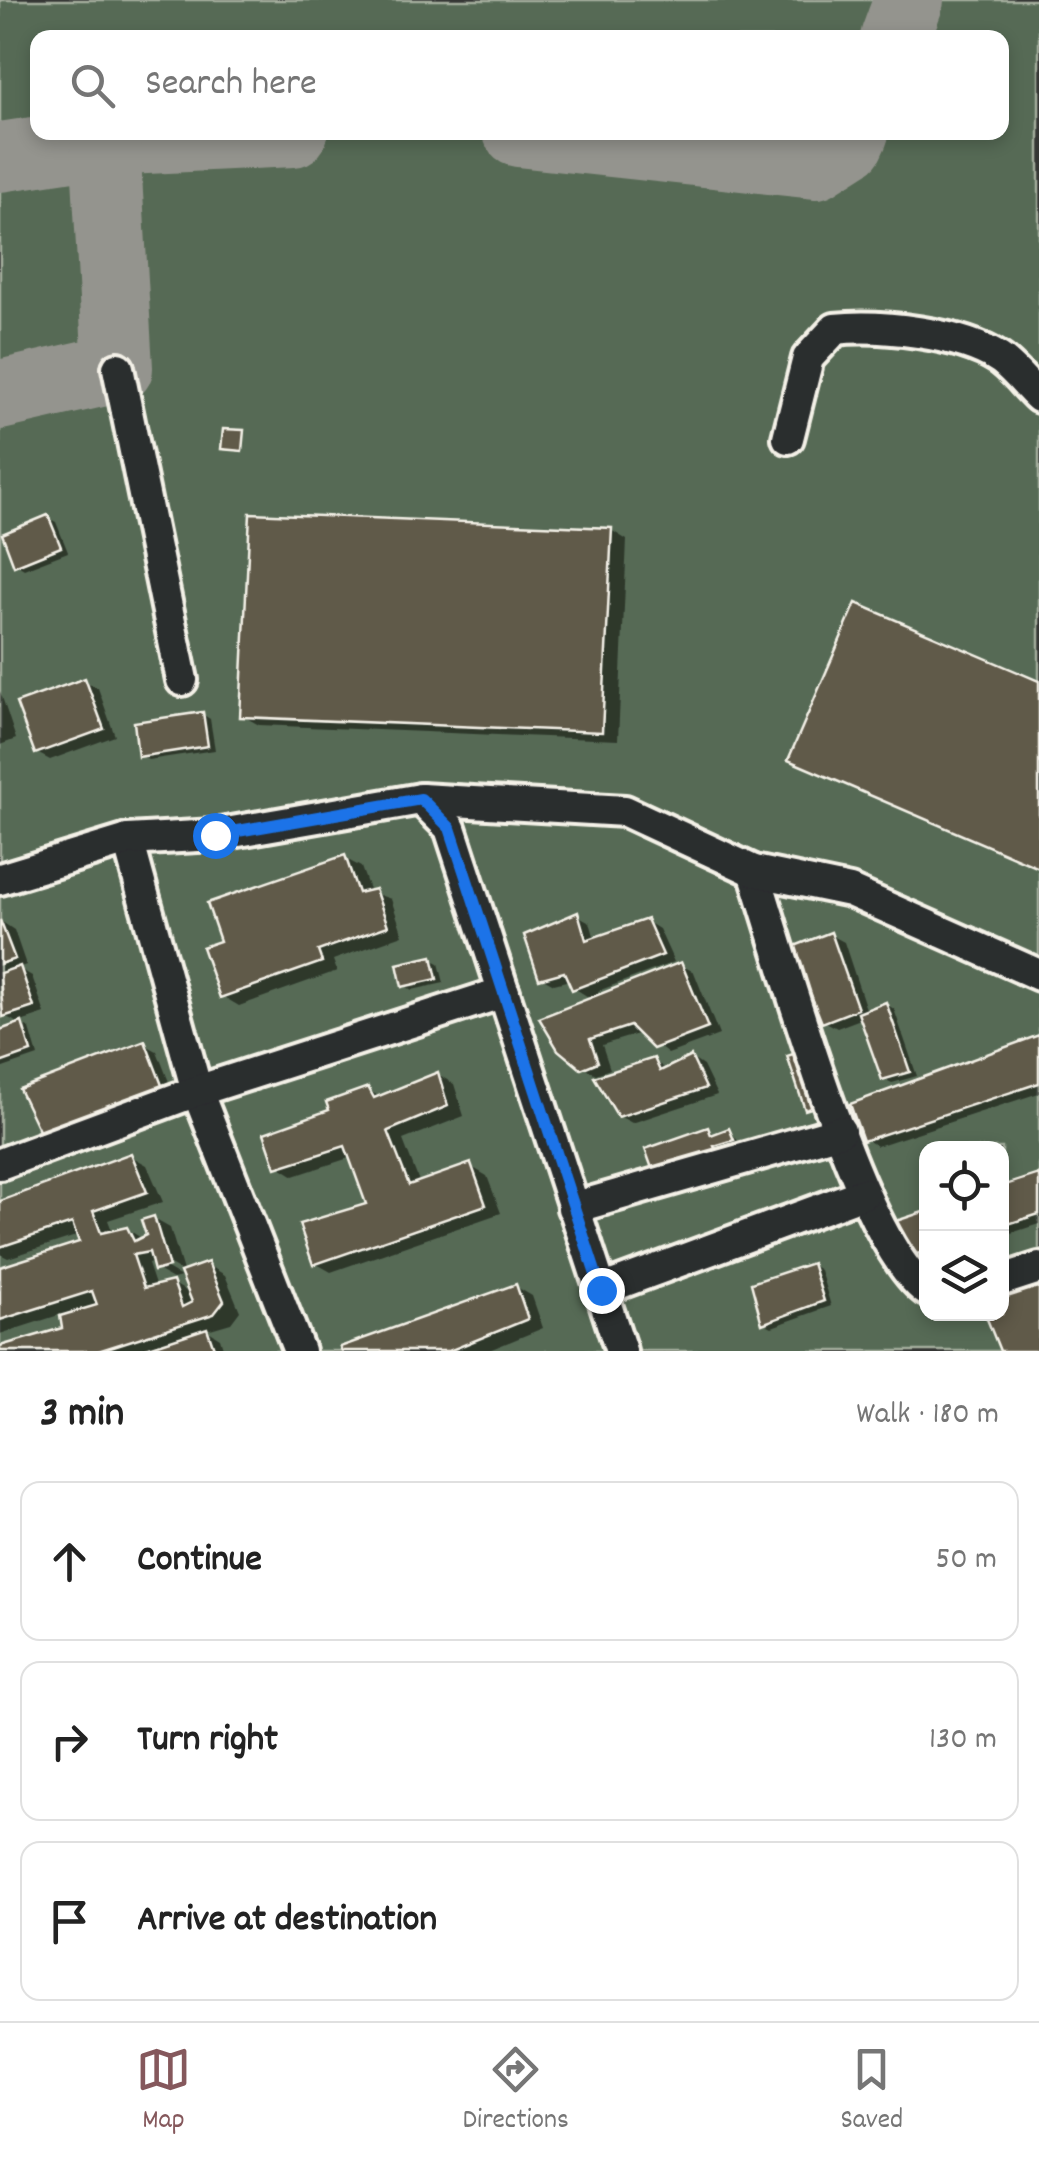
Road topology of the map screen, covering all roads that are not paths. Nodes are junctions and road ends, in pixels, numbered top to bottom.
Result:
1 (118, 368) dead end
2 (1039, 397) edge
3 (788, 438) dead end
4 (182, 680) dead end
5 (421, 799) junction
6 (128, 840) junction
7 (754, 871) junction
8 (0, 879) edge
9 (1039, 975) edge
10 (504, 992) junction
11 (198, 1091) junction
12 (840, 1131) junction
13 (0, 1164) edge
14 (864, 1193) junction
15 (573, 1208) junction
16 (1039, 1268) edge
17 (1009, 1278) edge
18 (919, 1283) edge
19 (601, 1290) junction
20 (299, 1351) edge
21 (621, 1351) edge

1 - 4 street
2 - 3 street
5 - 6 street
5 - 7 street
5 - 10 street
6 - 8 street
6 - 11 street
7 - 9 street
7 - 12 street
10 - 11 street
10 - 15 street
11 - 13 street
11 - 20 street
12 - 14 street
12 - 15 street
14 - 18 street
14 - 19 street
15 - 19 street
16 - 17 street
19 - 21 street

